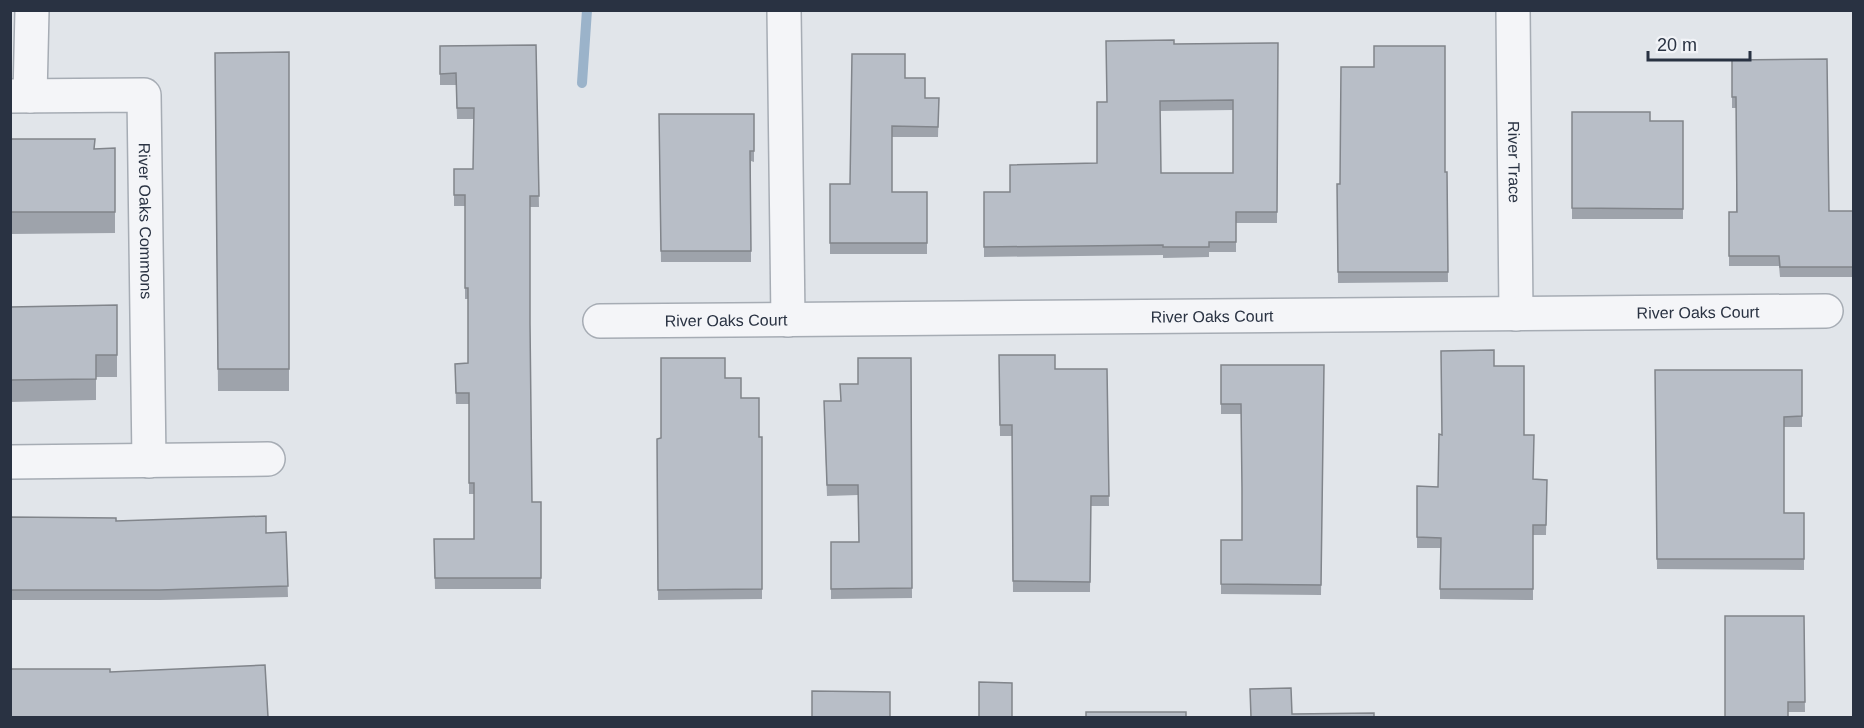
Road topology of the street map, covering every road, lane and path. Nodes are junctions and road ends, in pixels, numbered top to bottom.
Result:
1 (32, 10) edge
2 (784, 10) edge
3 (1513, 10) edge
4 (20, 96) edge
5 (1826, 311) dead end
6 (1516, 314) junction
7 (788, 320) junction
8 (600, 321) dead end
9 (268, 459) dead end
10 (149, 461) junction
11 (10, 462) edge

1 - 4 street, River Oaks Commons
2 - 7 street
3 - 6 street, River Trace
4 - 10 street, River Oaks Commons
5 - 6 street, River Oaks Court
6 - 7 street, River Oaks Court
7 - 8 street, River Oaks Court
9 - 10 street
10 - 11 street

